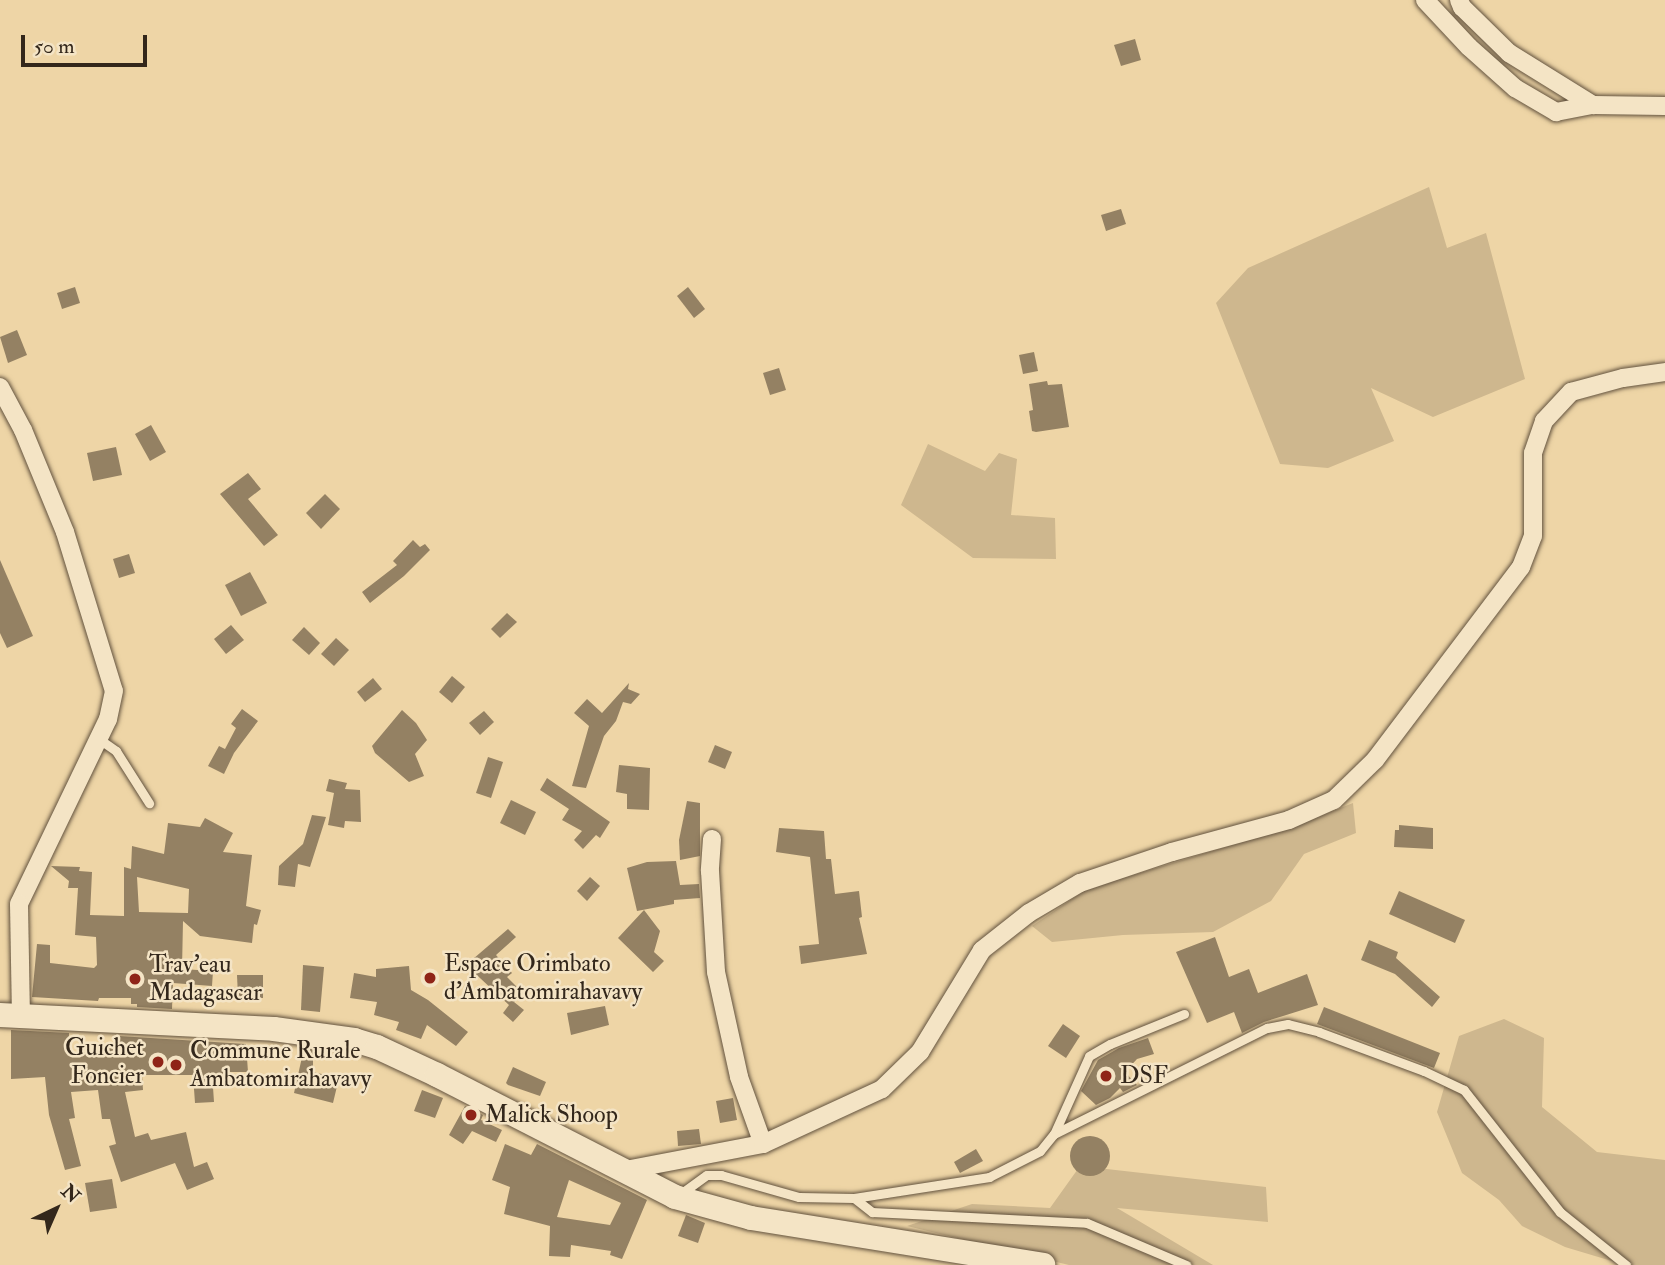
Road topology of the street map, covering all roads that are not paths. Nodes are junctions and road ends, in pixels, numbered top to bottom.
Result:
1 (1425, 0) edge
2 (1459, 0) edge
3 (1593, 105) junction
4 (1665, 106) edge
5 (1665, 372) edge
6 (0, 387) edge
7 (99, 738) junction
8 (149, 803) dead end
9 (712, 839) dead end
10 (1184, 1014) dead end
11 (10, 1015) edge
12 (1054, 1134) junction
13 (763, 1144) junction
14 (621, 1171) junction
15 (675, 1197) junction
16 (854, 1198) junction
17 (1043, 1265) edge
18 (1186, 1265) edge
19 (1626, 1265) edge

1 - 3 street
2 - 3 street
3 - 4 street
5 - 13 street
6 - 7 street
7 - 8 lane
7 - 11 street
9 - 13 street
10 - 12 lane
11 - 14 main road
12 - 16 lane
12 - 19 lane
13 - 14 street
14 - 15 main road
15 - 16 lane
15 - 17 main road
16 - 18 lane

